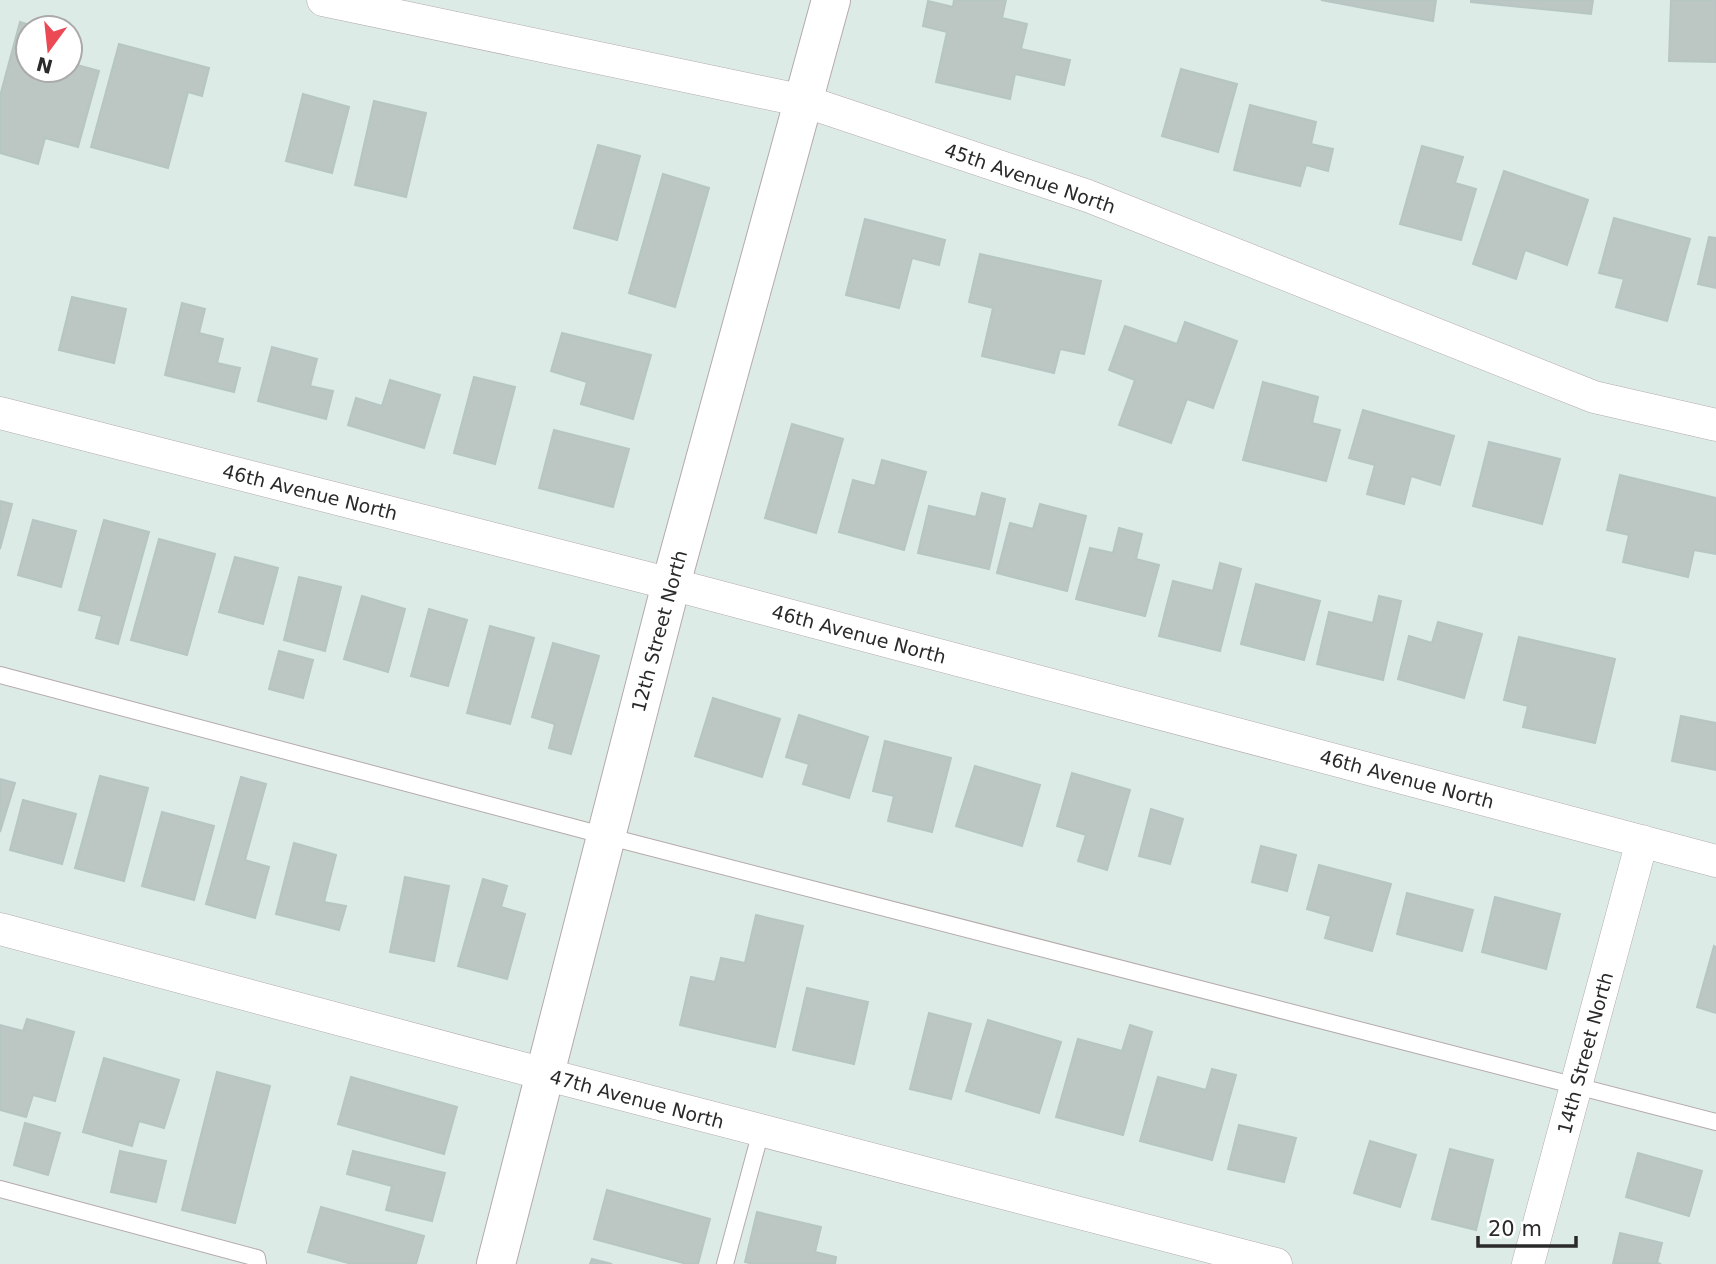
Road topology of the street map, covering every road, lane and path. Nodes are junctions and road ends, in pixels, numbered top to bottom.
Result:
1 (323, 0) edge
2 (831, 0) edge
3 (804, 101) junction
4 (0, 413) edge
5 (1716, 425) edge
6 (671, 584) junction
7 (0, 676) edge
8 (606, 836) junction
9 (1642, 841) junction
10 (1716, 861) edge
11 (0, 929) edge
12 (544, 1074) junction
13 (1576, 1085) junction
14 (1716, 1122) edge
15 (761, 1131) junction
16 (0, 1189) edge
17 (258, 1264) edge
18 (496, 1264) edge
19 (724, 1264) edge
20 (1276, 1264) edge
21 (1528, 1264) edge

1 - 3 street, 45th Avenue North
2 - 3 street, 12th Street North
3 - 5 street, 45th Avenue North
3 - 6 street, 12th Street North
4 - 6 street, 46th Avenue North
6 - 8 street, 12th Street North
6 - 9 street, 46th Avenue North
7 - 8 lane
8 - 12 street, 12th Street North
8 - 13 lane
9 - 10 street, 46th Avenue North
9 - 13 street, 14th Street North
11 - 12 street, 47th Avenue North
12 - 15 street, 47th Avenue North
12 - 18 street, 12th Street North
13 - 14 lane
13 - 21 street, 14th Street North
15 - 19 lane
15 - 20 street, 47th Avenue North
16 - 17 lane

